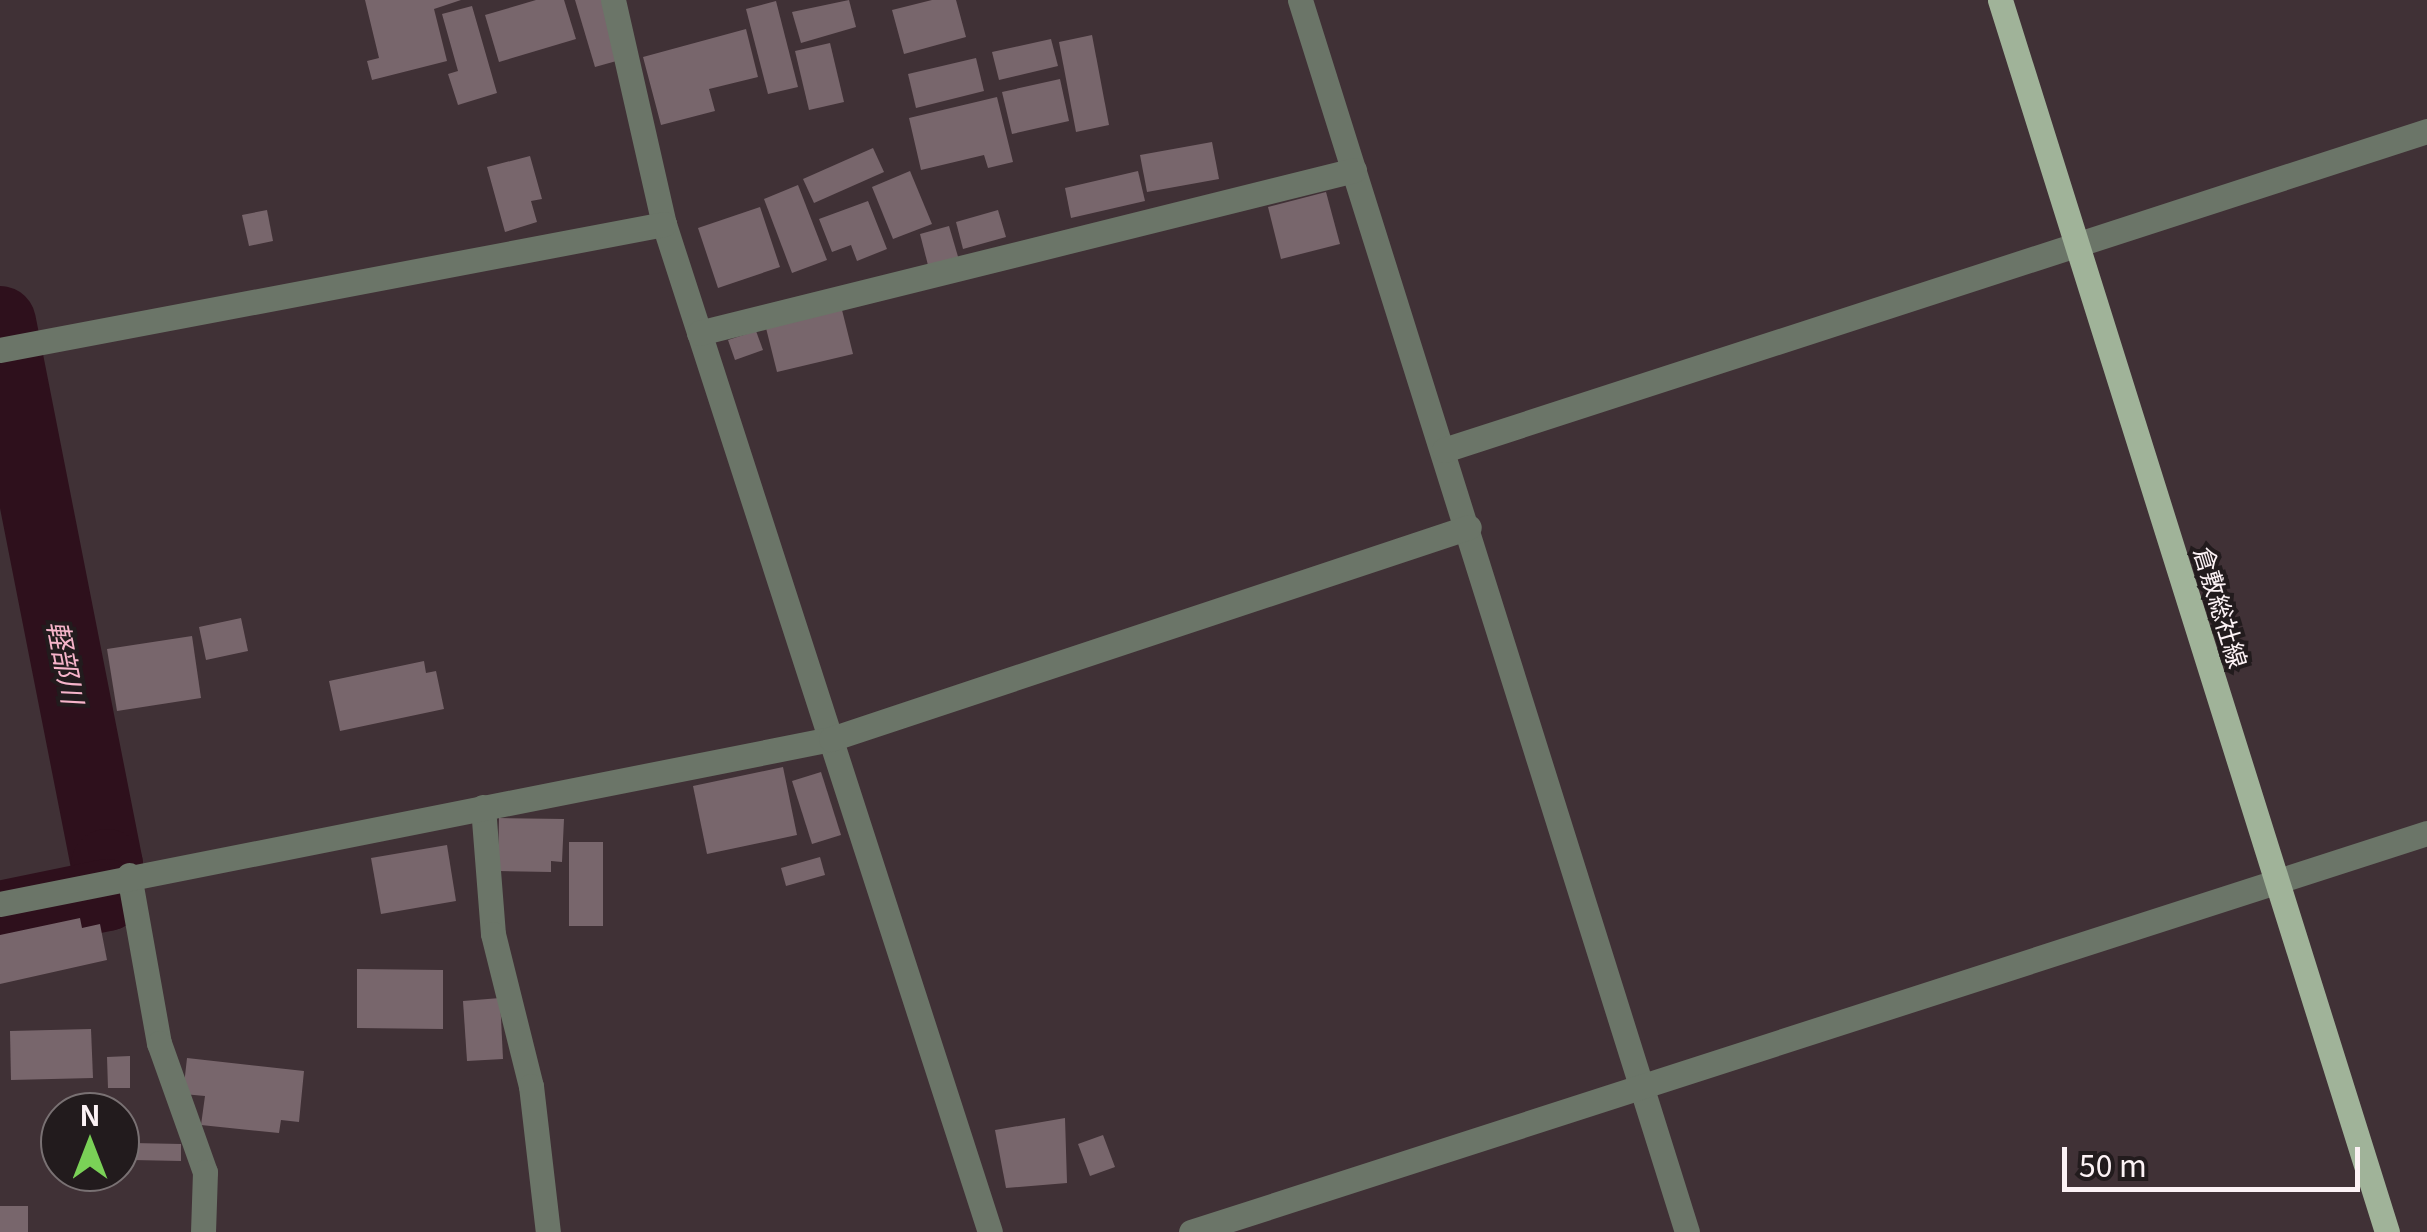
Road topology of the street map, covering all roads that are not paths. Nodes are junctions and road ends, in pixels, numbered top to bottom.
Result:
1 (612, 0) edge
2 (1300, 0) edge
3 (2000, 0) edge
4 (2427, 132) edge
5 (1354, 170) junction
6 (664, 224) junction
7 (2077, 245) junction
8 (699, 334) junction
9 (7, 349) edge
10 (1444, 450) junction
11 (1470, 527) junction
12 (831, 739) junction
13 (483, 807) junction
14 (2427, 833) edge
15 (117, 879) junction
16 (2276, 882) junction
17 (0, 904) edge
18 (1641, 1086) junction
19 (203, 1232) edge
20 (548, 1232) edge
21 (990, 1232) edge
22 (1190, 1232) edge
23 (1687, 1232) edge
24 (2387, 1232) edge

1 - 6 street
2 - 5 street
3 - 7 main road, 倉敷総社線
4 - 7 street
5 - 8 street
5 - 10 street
6 - 8 street
6 - 9 street
7 - 10 street
7 - 16 main road, 倉敷総社線
8 - 12 street
10 - 11 street
11 - 12 street
11 - 18 street
12 - 13 street
12 - 21 street
13 - 15 street
13 - 20 street
14 - 16 street
15 - 17 street
15 - 19 street
16 - 18 street
16 - 24 main road, 倉敷総社線
18 - 22 street
18 - 23 street

